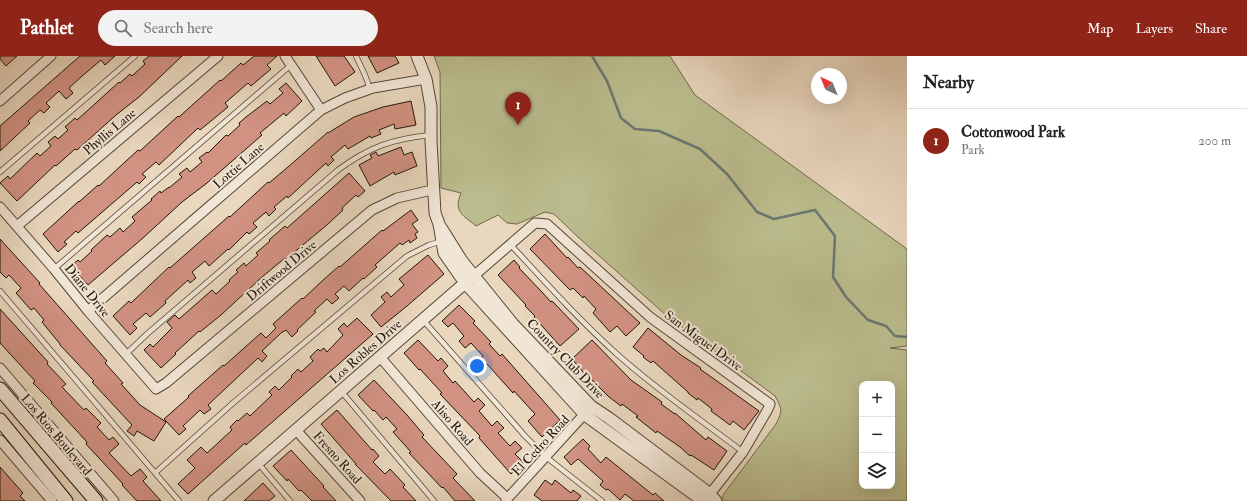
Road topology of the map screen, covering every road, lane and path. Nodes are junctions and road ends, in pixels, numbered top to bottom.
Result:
1 (51, 56) edge
2 (135, 56) edge
3 (218, 56) edge
4 (285, 56) edge
5 (356, 56) edge
6 (417, 56) edge
7 (291, 65) junction
8 (426, 79) junction
9 (370, 89) junction
10 (0, 101) edge
11 (321, 110) junction
12 (431, 135) junction
13 (0, 172) edge
14 (432, 190) junction
15 (0, 207) edge
16 (535, 223) joint
17 (439, 224) junction
18 (17, 226) junction
19 (442, 241) junction
20 (510, 244) junction
21 (54, 269) junction
22 (474, 275) junction
23 (465, 283) junction
24 (0, 291) edge
25 (88, 311) junction
26 (423, 320) junction
27 (126, 354) junction
28 (380, 357) junction
29 (0, 368) edge
30 (0, 389) edge
31 (156, 389) joint
32 (340, 391) junction
33 (588, 411) junction
34 (0, 420) edge
35 (296, 430) junction
36 (0, 440) edge
37 (743, 452) junction
38 (546, 457) junction
39 (258, 463) junction
40 (155, 473) junction
41 (709, 499) edge
42 (507, 500) edge
43 (52, 501) edge
44 (66, 501) edge
45 (96, 501) edge
46 (114, 501) edge
47 (179, 501) edge
48 (214, 501) edge
49 (290, 501) edge
50 (360, 501) edge
51 (434, 501) edge
52 (602, 501) edge

1 - 10 street
2 - 13 lane
3 - 18 street, Phyllis Lane
4 - 7 street
5 - 9 lane
6 - 8 street, Country Club Drive
7 - 11 street
7 - 21 lane
8 - 9 street, Lottie Lane
8 - 12 street, Country Club Drive
9 - 11 street, Lottie Lane
11 - 25 street, Lottie Lane
12 - 14 street, Country Club Drive
12 - 27 lane
14 - 17 street, Country Club Drive
14 - 31 street, Driftwood Drive
15 - 18 street, Diane Drive
16 - 20 street, Los Robles Drive
16 - 37 street, San Miguel Drive
17 - 19 street, Country Club Drive
17 - 22 street, Country Club Drive
18 - 21 street, Diane Drive
19 - 23 street, Country Club Drive
19 - 40 lane
20 - 22 street, Los Robles Drive
20 - 37 lane
21 - 25 street, Diane Drive
22 - 23 street, Los Robles Drive
22 - 33 street, Country Club Drive
23 - 26 street, Los Robles Drive
23 - 33 street, Country Club Drive
24 - 40 lane
25 - 27 street, Diane Drive
26 - 28 street, Los Robles Drive
26 - 38 lane
27 - 31 street, Diane Drive
28 - 32 street, Los Robles Drive
28 - 42 street, Aliso Road
29 - 46 street, Los Rios Boulevard
30 - 45 main road, Los Rios Boulevard
32 - 35 street, Los Robles Drive
32 - 51 lane
33 - 38 street, El Cedro Road
33 - 41 street, Country Club Drive
34 - 44 main road
35 - 39 street, Los Robles Drive
35 - 50 street, Fresno Road
36 - 43 street
37 - 41 street, San Miguel Drive
38 - 42 street, El Cedro Road
38 - 52 lane
39 - 48 street, Los Robles Drive
39 - 49 lane
40 - 47 lane

